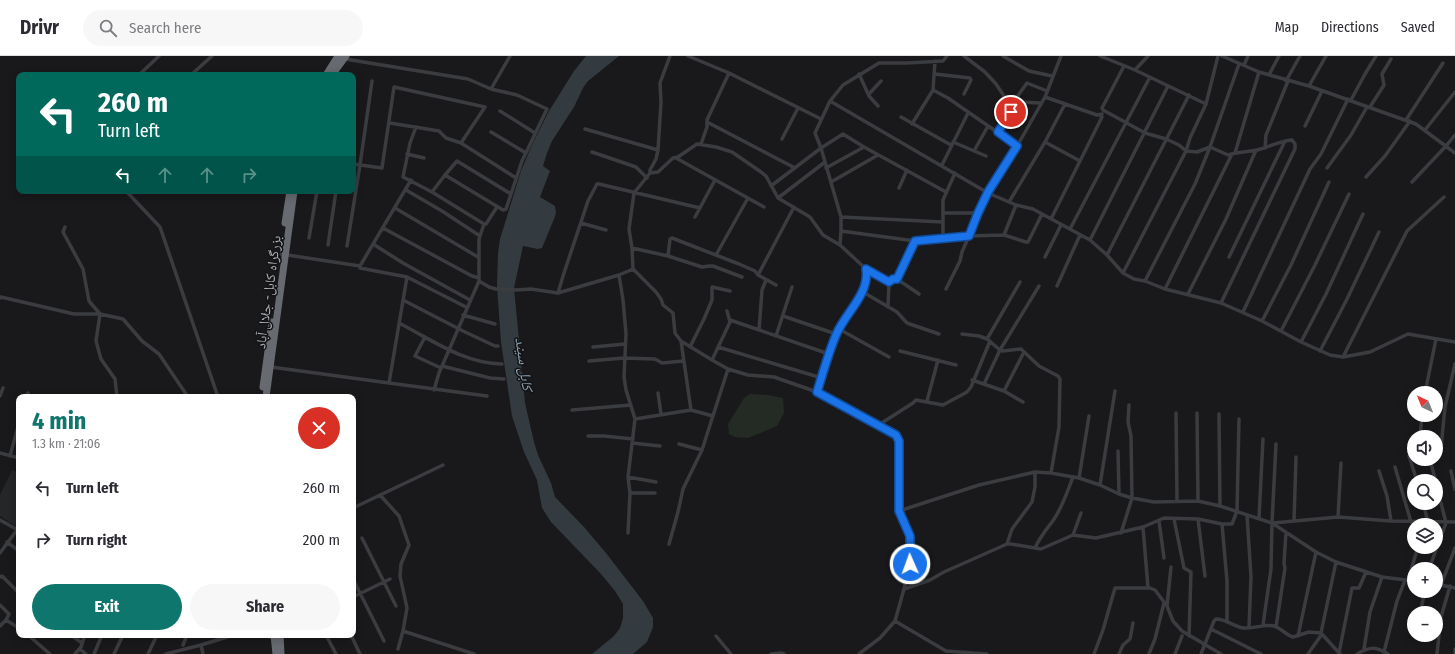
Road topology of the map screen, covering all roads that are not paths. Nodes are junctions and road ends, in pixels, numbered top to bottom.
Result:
1 (159, 56) edge
2 (212, 56) edge
3 (510, 56) edge
4 (670, 56) edge
5 (688, 56) edge
6 (947, 56) edge
7 (964, 56) edge
8 (1003, 56) edge
9 (1061, 56) edge
10 (1101, 56) edge
11 (1148, 56) edge
12 (1218, 56) edge
13 (1222, 56) edge
14 (1248, 56) edge
15 (1279, 56) edge
16 (1300, 56) edge
17 (1326, 56) edge
18 (1376, 56) edge
19 (342, 57) edge
20 (1391, 59) dead end
21 (935, 61) junction
22 (1443, 63) dead end
23 (1239, 64) junction
24 (1244, 65) junction
25 (1124, 66) junction
26 (1135, 70) junction
27 (142, 72) edge
28 (195, 72) edge
29 (329, 72) edge
30 (334, 72) edge
31 (1259, 72) junction
32 (729, 73) junction
33 (860, 74) junction
34 (935, 74) junction
35 (1269, 75) junction
36 (1052, 76) junction
37 (1150, 77) junction
38 (372, 81) dead end
39 (881, 81) dead end
40 (1287, 81) junction
41 (1168, 86) junction
42 (1309, 86) junction
43 (491, 89) junction
44 (933, 90) junction
45 (1047, 90) junction
46 (1322, 91) junction
47 (1455, 92) edge
48 (869, 94) junction
49 (964, 94) dead end
50 (1188, 95) junction
51 (1045, 97) junction
52 (1350, 100) junction
53 (830, 101) junction
54 (1016, 102) junction
55 (1041, 103) junction
56 (1065, 104) junction
57 (1206, 104) junction
58 (878, 106) dead end
59 (1368, 107) junction
60 (798, 108) junction
61 (500, 111) dead end
62 (968, 113) junction
63 (1103, 114) junction
64 (901, 117) dead end
65 (821, 119) junction
66 (1408, 121) junction
67 (707, 122) junction
68 (1125, 123) junction
69 (390, 124) junction
70 (912, 124) junction
71 (988, 126) junction
72 (1305, 126) dead end
73 (416, 127) junction
74 (585, 129) dead end
75 (1425, 130) junction
76 (490, 132) dead end
77 (998, 132) junction
78 (535, 133) junction
79 (1145, 133) junction
80 (1455, 135) edge
81 (782, 139) dead end
82 (1166, 139) junction
83 (1285, 141) junction
84 (1045, 142) junction
85 (462, 143) junction
86 (952, 143) junction
87 (701, 144) junction
88 (1017, 146) junction
89 (1446, 146) junction
90 (864, 147) junction
91 (1210, 147) junction
92 (821, 148) junction
93 (1264, 148) junction
94 (658, 150) junction
95 (1256, 150) junction
96 (974, 151) junction
97 (1186, 151) junction
98 (592, 152) dead end
99 (526, 153) junction
100 (1233, 153) junction
101 (1455, 153) edge
102 (408, 154) junction
103 (878, 154) junction
104 (986, 156) dead end
105 (676, 157) junction
106 (424, 158) dead end
107 (1080, 161) junction
108 (825, 162) junction
109 (356, 164) edge
110 (360, 165) junction
111 (942, 165) junction
112 (795, 168) junction
113 (826, 168) junction
114 (1327, 168) dead end
115 (907, 170) junction
116 (650, 173) junction
117 (955, 173) junction
118 (445, 175) junction
119 (1366, 177) dead end
120 (516, 178) junction
121 (647, 178) junction
122 (411, 180) junction
123 (715, 180) junction
124 (830, 182) junction
125 (1329, 182) dead end
126 (1412, 182) dead end
127 (771, 186) junction
128 (899, 188) dead end
129 (356, 190) edge
130 (406, 190) junction
131 (432, 192) junction
132 (946, 192) junction
133 (988, 192) junction
134 (634, 193) junction
135 (129, 194) edge
136 (290, 194) edge
137 (294, 194) edge
138 (316, 194) edge
139 (336, 194) edge
140 (355, 194) edge
141 (511, 194) junction
142 (1349, 194) dead end
143 (1444, 197) dead end
144 (748, 198) junction
145 (778, 198) junction
146 (1010, 202) junction
147 (1016, 205) junction
148 (497, 206) junction
149 (764, 207) dead end
150 (395, 208) junction
151 (700, 208) junction
152 (794, 208) junction
153 (943, 213) junction
154 (978, 213) junction
155 (1042, 214) junction
156 (1363, 214) dead end
157 (695, 217) dead end
158 (841, 217) junction
159 (1051, 219) junction
160 (943, 222) junction
161 (581, 223) junction
162 (484, 224) junction
163 (1061, 225) junction
164 (65, 227) dead end
165 (383, 228) junction
166 (1070, 229) junction
167 (606, 230) dead end
168 (841, 231) junction
169 (1379, 232) dead end
170 (1004, 235) junction
171 (1080, 235) junction
172 (480, 236) junction
173 (969, 236) junction
174 (309, 238) dead end
175 (943, 238) junction
176 (1090, 240) junction
177 (915, 241) junction
178 (373, 244) junction
179 (328, 245) dead end
180 (840, 245) junction
181 (347, 246) dead end
182 (632, 248) junction
183 (284, 254) junction
184 (716, 255) junction
185 (1107, 255) junction
186 (668, 256) junction
187 (478, 257) junction
188 (1045, 257) dead end
189 (1229, 258) dead end
190 (360, 266) junction
191 (633, 268) junction
192 (866, 269) junction
193 (1122, 273) junction
194 (619, 275) junction
195 (758, 275) junction
196 (407, 277) junction
197 (742, 277) dead end
198 (479, 279) junction
199 (897, 279) junction
200 (766, 280) junction
201 (1145, 281) junction
202 (889, 282) junction
203 (1020, 282) dead end
204 (776, 285) dead end
205 (1039, 286) dead end
206 (1057, 286) dead end
207 (792, 287) dead end
208 (1165, 289) junction
209 (946, 290) dead end
210 (730, 291) dead end
211 (863, 292) junction
212 (558, 293) junction
213 (919, 294) dead end
214 (1188, 294) junction
215 (0, 298) edge
216 (403, 300) junction
217 (470, 300) junction
218 (1221, 303) junction
219 (466, 307) junction
220 (888, 307) junction
221 (727, 311) dead end
222 (1243, 312) junction
223 (100, 314) junction
224 (463, 315) junction
225 (783, 316) junction
226 (730, 320) junction
227 (1262, 320) junction
228 (399, 323) junction
229 (495, 324) dead end
230 (458, 329) junction
231 (839, 329) junction
232 (759, 330) junction
233 (1281, 331) junction
234 (836, 334) junction
235 (939, 334) dead end
236 (962, 334) dead end
237 (776, 336) junction
238 (425, 337) junction
239 (1436, 339) junction
240 (988, 340) junction
241 (681, 341) junction
242 (1301, 342) junction
243 (1455, 342) edge
244 (625, 344) junction
245 (498, 346) dead end
246 (593, 346) dead end
247 (690, 347) junction
248 (718, 347) junction
249 (449, 350) junction
250 (1000, 350) junction
251 (900, 351) dead end
252 (1320, 351) junction
253 (1024, 352) junction
254 (829, 354) junction
255 (890, 357) dead end
256 (1343, 357) junction
257 (624, 358) junction
258 (712, 360) junction
259 (938, 360) junction
260 (589, 361) dead end
261 (683, 361) junction
262 (502, 364) dead end
263 (1455, 364) edge
264 (956, 365) dead end
265 (271, 367) junction
266 (441, 367) junction
267 (728, 369) junction
268 (822, 378) junction
269 (504, 379) dead end
270 (972, 380) junction
271 (389, 383) junction
272 (984, 384) junction
273 (1426, 386) edge
274 (3, 388) dead end
275 (434, 390) junction
276 (1004, 391) junction
277 (1115, 391) dead end
278 (817, 392) junction
279 (658, 393) dead end
280 (117, 394) edge
281 (186, 394) edge
282 (217, 394) edge
283 (262, 394) edge
284 (266, 394) edge
285 (0, 396) edge
286 (487, 396) dead end
287 (927, 401) junction
288 (1023, 402) dead end
289 (631, 405) junction
290 (1129, 405) dead end
291 (572, 410) dead end
292 (691, 410) junction
293 (1176, 413) dead end
294 (1197, 413) dead end
295 (661, 414) junction
296 (1219, 414) dead end
297 (713, 416) junction
298 (1089, 416) dead end
299 (635, 419) junction
300 (1239, 419) dead end
301 (877, 426) junction
302 (1443, 430) edge
303 (16, 434) edge
304 (588, 436) dead end
305 (1263, 439) dead end
306 (632, 441) junction
307 (679, 444) dead end
308 (1276, 444) dead end
309 (660, 446) dead end
310 (702, 450) junction
311 (1118, 450) dead end
312 (0, 453) edge
313 (10, 456) junction
314 (16, 457) edge
315 (1296, 457) dead end
316 (1341, 463) dead end
317 (443, 465) dead end
318 (1432, 466) edge
319 (1394, 467) dead end
320 (1379, 471) dead end
321 (1451, 471) dead end
322 (1035, 472) junction
323 (1051, 473) junction
324 (628, 477) junction
325 (1073, 477) junction
326 (1079, 478) junction
327 (656, 482) dead end
328 (1100, 485) junction
329 (1455, 489) edge
330 (630, 493) junction
331 (655, 493) dead end
332 (1119, 494) junction
333 (380, 495) junction
334 (1132, 498) junction
335 (1177, 500) junction
336 (1198, 500) junction
337 (1220, 506) junction
338 (356, 507) edge
339 (899, 511) junction
340 (1237, 511) junction
341 (1081, 513) dead end
342 (1247, 514) junction
343 (1338, 517) junction
344 (1174, 518) junction
345 (1259, 518) junction
346 (1409, 518) edge
347 (1198, 519) junction
348 (0, 520) edge
349 (1159, 521) junction
350 (1294, 521) junction
351 (1391, 521) junction
352 (1407, 522) edge
353 (1455, 522) edge
354 (1272, 523) junction
355 (1443, 523) edge
356 (1446, 523) junction
357 (1222, 524) junction
358 (1143, 527) junction
359 (16, 529) edge
360 (16, 532) edge
361 (1286, 532) junction
362 (628, 533) dead end
363 (1121, 533) junction
364 (1073, 535) junction
365 (362, 538) dead end
366 (7, 542) junction
367 (669, 544) dead end
368 (1007, 544) junction
369 (1035, 548) junction
370 (1455, 548) edge
371 (16, 549) edge
372 (1316, 552) junction
373 (0, 553) edge
374 (1415, 554) edge
375 (1164, 558) dead end
376 (1336, 562) junction
377 (1432, 562) edge
378 (1171, 567) dead end
379 (1366, 572) junction
380 (1205, 576) dead end
381 (0, 577) edge
382 (1382, 578) junction
383 (390, 579) dead end
384 (1406, 580) junction
385 (1443, 580) edge
386 (384, 582) junction
387 (356, 585) edge
388 (1443, 585) edge
389 (1450, 586) junction
390 (1148, 588) junction
391 (1455, 588) edge
392 (904, 589) junction
393 (16, 590) edge
394 (360, 594) junction
395 (356, 596) edge
396 (1164, 603) junction
397 (0, 605) edge
398 (396, 606) dead end
399 (1167, 606) junction
400 (6, 620) junction
401 (894, 620) junction
402 (1227, 622) junction
403 (1133, 624) dead end
404 (1263, 625) junction
405 (0, 626) edge
406 (16, 626) edge
407 (1249, 627) junction
408 (1276, 627) junction
409 (1211, 629) junction
410 (403, 631) junction
411 (1322, 634) junction
412 (716, 636) dead end
413 (1182, 636) dead end
414 (1189, 636) junction
415 (1298, 636) junction
416 (31, 638) edge
417 (75, 638) edge
418 (84, 638) edge
419 (101, 638) edge
420 (122, 638) edge
421 (156, 638) edge
422 (186, 638) edge
423 (224, 638) edge
424 (276, 638) edge
425 (277, 638) edge
426 (328, 638) edge
427 (352, 638) edge
428 (384, 641) dead end
429 (82, 643) junction
430 (182, 645) dead end
431 (201, 645) junction
432 (1204, 645) junction
433 (80, 649) junction
434 (398, 649) dead end
435 (1364, 649) junction
436 (1455, 649) edge
437 (48, 653) edge
438 (1386, 653) edge
439 (75, 654) edge
440 (86, 654) edge
441 (94, 654) edge
442 (114, 654) edge
443 (148, 654) edge
444 (166, 654) edge
445 (203, 654) edge
446 (276, 654) edge
447 (281, 654) edge
448 (336, 654) edge
449 (360, 654) edge
450 (474, 654) edge
451 (732, 654) edge
452 (771, 654) edge
453 (784, 654) edge
454 (859, 654) edge
455 (987, 654) edge
456 (1094, 654) edge
457 (1119, 654) edge
458 (1149, 654) edge
459 (1175, 654) edge
460 (1201, 654) edge
461 (1221, 654) edge
462 (1261, 654) edge
463 (1308, 654) edge
464 (1339, 654) edge
465 (1357, 654) edge
466 (1437, 654) edge
467 (1455, 654) edge

1 - 27 street
2 - 28 street
3 - 43 street
4 - 94 street
5 - 32 street
6 - 21 street
7 - 54 street
8 - 36 street
9 - 36 street
10 - 25 street
11 - 26 street
12 - 57 street
13 - 23 street
14 - 24 street
15 - 35 street
16 - 40 street
17 - 42 street
18 - 52 street
19 - 29 highway
19 - 30 highway
19 - 43 street
20 - 59 street
21 - 33 street
21 - 34 street
22 - 66 street
23 - 24 street
23 - 91 street
24 - 31 street
25 - 26 street
25 - 63 street
26 - 37 street
31 - 35 street
31 - 100 street
32 - 60 street
32 - 67 street
33 - 48 street
33 - 53 street
34 - 44 street
34 - 49 street
35 - 40 street
36 - 45 street
37 - 41 street
37 - 68 street
38 - 110 street
39 - 48 street
40 - 42 street
40 - 93 street
41 - 50 street
41 - 79 street
42 - 46 street
43 - 78 street
44 - 62 street
44 - 70 street
45 - 51 street
45 - 54 street
46 - 52 street
46 - 72 street
47 - 75 street
48 - 58 street
50 - 57 street
50 - 82 street
51 - 55 street
51 - 56 street
52 - 59 street
52 - 222 street
53 - 65 street
53 - 111 street
54 - 55 street
54 - 77 street
55 - 88 street
56 - 63 street
56 - 84 street
57 - 97 street
59 - 66 street
59 - 114 street
60 - 65 street
60 - 81 street
61 - 78 street
62 - 71 street
62 - 86 street
63 - 68 street
63 - 107 street
64 - 70 street
65 - 92 street
66 - 75 street
66 - 119 street
67 - 87 street
67 - 112 street
68 - 79 street
68 - 166 street
69 - 73 street
69 - 85 street
69 - 110 street
70 - 86 street
71 - 77 street
71 - 96 street
73 - 85 street
73 - 102 street
74 - 94 street
75 - 89 street
76 - 99 street
77 - 88 street
78 - 99 street
79 - 82 street
79 - 176 street
80 - 89 street
82 - 97 street
82 - 185 street
83 - 93 street
83 - 189 street
83 - 218 street
84 - 107 street
84 - 146 street
85 - 120 street
86 - 96 street
86 - 111 street
87 - 105 street
87 - 127 street
88 - 133 street
89 - 101 street
89 - 126 street
90 - 92 street
90 - 103 street
90 - 113 street
91 - 97 street
91 - 100 street
91 - 201 street
92 - 108 street
92 - 112 street
93 - 95 street
94 - 116 street
95 - 100 street
95 - 214 street
96 - 104 street
97 - 193 street
98 - 121 street
99 - 120 street
100 - 208 street
102 - 106 street
102 - 122 street
103 - 115 street
103 - 124 street
105 - 116 street
105 - 123 street
107 - 159 street
108 - 113 street
108 - 145 street
109 - 110 street
110 - 129 street
111 - 117 street
112 - 127 street
113 - 124 street
115 - 128 street
115 - 132 street
116 - 121 street
117 - 132 street
117 - 133 street
118 - 131 street
118 - 141 street
118 - 148 street
120 - 141 street
121 - 134 street
122 - 130 street
122 - 131 street
123 - 144 street
123 - 151 street
124 - 158 street
125 - 227 street
127 - 145 street
130 - 150 street
130 - 172 street
131 - 162 street
132 - 153 street
133 - 146 street
133 - 154 street
134 - 151 street
134 - 161 street
134 - 182 street
135 - 282 street
136 - 183 highway, بزرگراه کابل- جلال آباد
137 - 183 highway, بزرگراه کابل- جلال آباد
138 - 174 street
139 - 179 street
140 - 181 street
141 - 148 street
142 - 233 street
143 - 256 street
144 - 149 street
144 - 184 street
145 - 152 street
146 - 147 street
147 - 155 street
147 - 170 street
148 - 162 street
150 - 165 street
150 - 187 street
151 - 157 street
152 - 180 street
152 - 195 street
153 - 154 street
153 - 160 street
154 - 173 street
155 - 159 street
155 - 170 street
156 - 242 street
158 - 160 street
158 - 168 street
159 - 163 street
160 - 175 street
161 - 167 street
161 - 212 street
162 - 172 street
163 - 166 street
163 - 188 street
164 - 223 street
165 - 178 street
165 - 198 street
166 - 171 street
168 - 177 street
168 - 180 street
169 - 252 street
170 - 173 street
171 - 176 street
171 - 206 street
172 - 187 street
173 - 175 street
173 - 209 street
175 - 177 street
176 - 185 street
177 - 199 street
178 - 190 street
178 - 217 street
180 - 192 street
182 - 186 street
182 - 191 street
183 - 190 street
183 - 265 highway, بزرگراه کابل- جلال آباد
183 - 283 highway, بزرگراه کابل- جلال آباد
184 - 186 street
184 - 195 street
185 - 193 street
186 - 197 street
187 - 198 street
190 - 196 street
191 - 194 street
191 - 241 street
192 - 202 street
192 - 211 street
193 - 201 street
194 - 212 street
194 - 244 street
195 - 200 street
196 - 216 street
196 - 219 street
198 - 212 street
198 - 217 street
199 - 202 street
199 - 213 street
200 - 204 street
200 - 232 street
201 - 208 street
202 - 220 street
203 - 240 street
205 - 250 street
207 - 225 street
208 - 214 street
210 - 247 street
211 - 220 street
211 - 231 street
214 - 218 street
215 - 223 street
216 - 228 street
216 - 230 street
217 - 219 street
218 - 222 street
219 - 224 street
220 - 235 street
221 - 226 street
222 - 227 street
223 - 280 street
223 - 281 street
224 - 229 street
224 - 230 street
225 - 234 street
225 - 237 street
226 - 232 street
226 - 248 street
227 - 233 street
228 - 238 street
228 - 271 street
230 - 245 street
230 - 249 street
231 - 234 street
231 - 255 street
232 - 237 street
233 - 242 street
234 - 254 street
236 - 240 street
237 - 254 street
238 - 249 street
238 - 266 street
239 - 243 street
239 - 256 street
239 - 273 street
240 - 250 street
240 - 270 street
241 - 247 street
241 - 261 street
242 - 252 street
244 - 246 street
244 - 257 street
247 - 258 street
248 - 258 street
248 - 268 street
249 - 262 street
249 - 266 street
250 - 253 street
250 - 272 street
251 - 259 street
252 - 256 street
253 - 276 street
253 - 323 street
254 - 268 street
257 - 260 street
257 - 261 street
257 - 289 street
258 - 267 street
259 - 264 street
259 - 287 street
261 - 292 street
263 - 302 street
265 - 271 street
265 - 284 highway, بزرگراه کابل- جلال آباد
266 - 269 street
266 - 275 street
267 - 278 street
267 - 297 street
268 - 278 street
270 - 272 street
270 - 287 street
271 - 275 street
272 - 276 street
274 - 285 street
275 - 286 street
276 - 288 street
277 - 328 street
278 - 301 street
279 - 295 street
287 - 301 street
289 - 291 street
289 - 299 street
290 - 334 street
292 - 295 street
292 - 297 street
293 - 335 street
294 - 336 street
295 - 299 street
296 - 337 street
297 - 310 street
298 - 326 street
299 - 306 street
300 - 340 street
301 - 339 street
303 - 313 street
304 - 306 street
305 - 345 street
306 - 309 street
306 - 324 street
307 - 310 street
308 - 354 street
310 - 367 street
311 - 332 street
312 - 313 street
313 - 314 street
315 - 350 street
316 - 343 street
317 - 333 street
318 - 356 street
319 - 346 street
320 - 351 street
321 - 329 street
322 - 323 street
322 - 339 street
322 - 368 street
323 - 325 street
324 - 327 street
324 - 330 street
325 - 326 street
325 - 369 street
326 - 328 street
328 - 332 street
330 - 331 street
330 - 362 street
332 - 334 street
333 - 338 street
333 - 410 street
334 - 335 street
334 - 363 street
335 - 336 street
336 - 337 street
337 - 340 street
339 - 392 street
340 - 342 street
340 - 357 street
341 - 364 street
342 - 345 street
342 - 407 street
343 - 350 street
343 - 351 street
344 - 347 street
344 - 349 street
344 - 414 street
345 - 354 street
347 - 357 street
347 - 380 street
348 - 359 street
349 - 358 street
349 - 375 street
350 - 354 street
351 - 352 street
353 - 356 street
354 - 361 street
354 - 404 street
355 - 356 street
356 - 377 street
357 - 402 street
358 - 363 street
358 - 390 street
360 - 366 street
361 - 372 street
361 - 408 street
363 - 364 street
364 - 369 street
365 - 386 street
366 - 371 street
366 - 373 street
368 - 369 street
368 - 392 street
370 - 385 street
372 - 376 street
372 - 415 street
374 - 384 street
376 - 379 street
376 - 411 street
378 - 399 street
379 - 382 street
379 - 464 street
381 - 393 street
382 - 384 street
382 - 435 street
383 - 386 street
384 - 438 street
386 - 394 street
386 - 398 street
387 - 394 street
388 - 389 street
389 - 391 street
389 - 466 street
390 - 396 street
390 - 456 street
392 - 401 street
394 - 395 street
394 - 428 street
396 - 399 street
396 - 458 street
397 - 400 street
399 - 414 street
400 - 405 street
400 - 406 street
401 - 454 street
401 - 455 street
402 - 407 street
402 - 409 street
403 - 457 street
404 - 407 street
404 - 408 street
408 - 415 street
409 - 432 street
409 - 462 street
410 - 434 street
410 - 450 street
411 - 415 street
411 - 463 street
411 - 464 street
412 - 451 street
413 - 459 street
414 - 432 street
416 - 437 street
417 - 429 street
418 - 429 street
419 - 441 street
420 - 442 street
421 - 443 street
422 - 430 street
423 - 431 street
424 - 446 highway
425 - 447 highway
426 - 448 street
427 - 449 street
429 - 433 street
431 - 444 street
431 - 445 street
432 - 460 street
432 - 461 street
433 - 439 street
433 - 440 street
435 - 438 street
435 - 465 street
436 - 467 street
452 - 453 street

